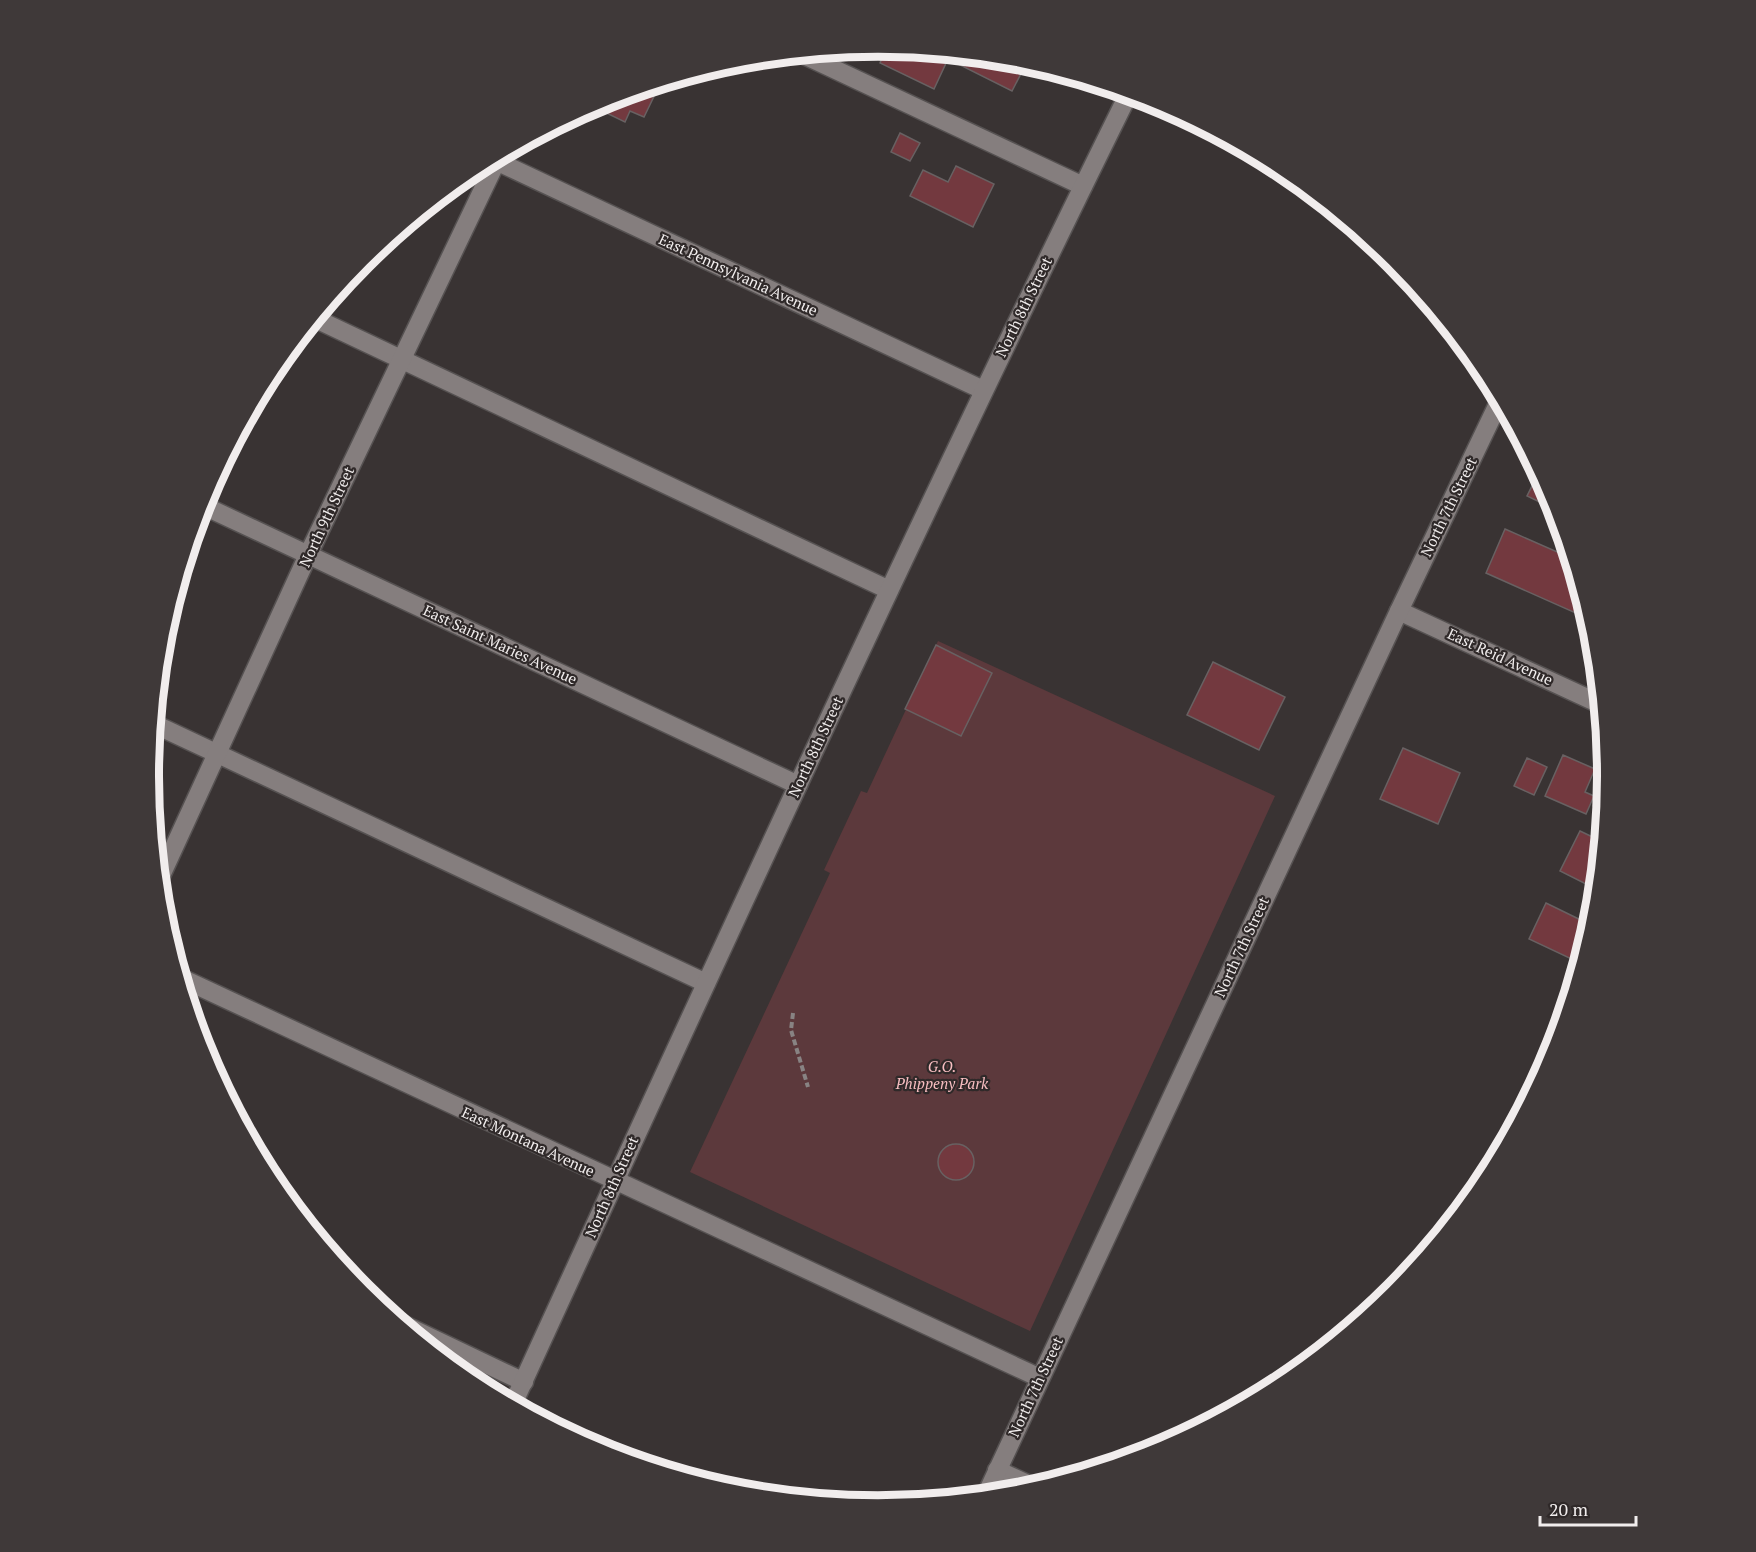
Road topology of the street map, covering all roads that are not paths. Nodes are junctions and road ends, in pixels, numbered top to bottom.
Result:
1 (815, 60) edge
2 (1125, 101) edge
3 (505, 162) edge
4 (490, 171) edge
5 (1083, 186) junction
6 (322, 321) edge
7 (402, 359) junction
8 (983, 390) junction
9 (1496, 409) edge
10 (211, 509) edge
11 (308, 555) junction
12 (888, 590) junction
13 (1399, 611) junction
14 (1593, 701) edge
15 (161, 727) edge
16 (217, 754) junction
17 (798, 785) junction
18 (165, 867) edge
19 (189, 982) edge
20 (706, 983) junction
21 (615, 1182) junction
22 (428, 1336) edge
23 (1040, 1378) junction
24 (524, 1382) junction
25 (516, 1398) edge
26 (997, 1470) junction
27 (1020, 1481) edge
28 (990, 1486) edge

1 - 5 street
2 - 5 street, North 8th Street
3 - 8 street, East Pennsylvania Avenue
4 - 7 street, North 9th Street
5 - 8 street, North 8th Street
6 - 7 street
7 - 11 street, North 9th Street
7 - 12 street
8 - 12 street, North 8th Street
9 - 13 street, North 7th Street
10 - 11 street, East Saint Maries Avenue
11 - 16 street, North 9th Street
11 - 17 street, East Saint Maries Avenue
12 - 17 street, North 8th Street
13 - 14 street, East Reid Avenue
13 - 23 street, North 7th Street
15 - 16 street
16 - 18 street, North 9th Street
16 - 20 street
17 - 20 street, North 8th Street
19 - 21 street, East Montana Avenue
20 - 21 street, North 8th Street
21 - 23 street, East Montana Avenue
21 - 24 street, North 8th Street
22 - 24 street
23 - 26 street, North 7th Street
24 - 25 street, North 8th Street
26 - 27 street
26 - 28 street, North 7th Street

